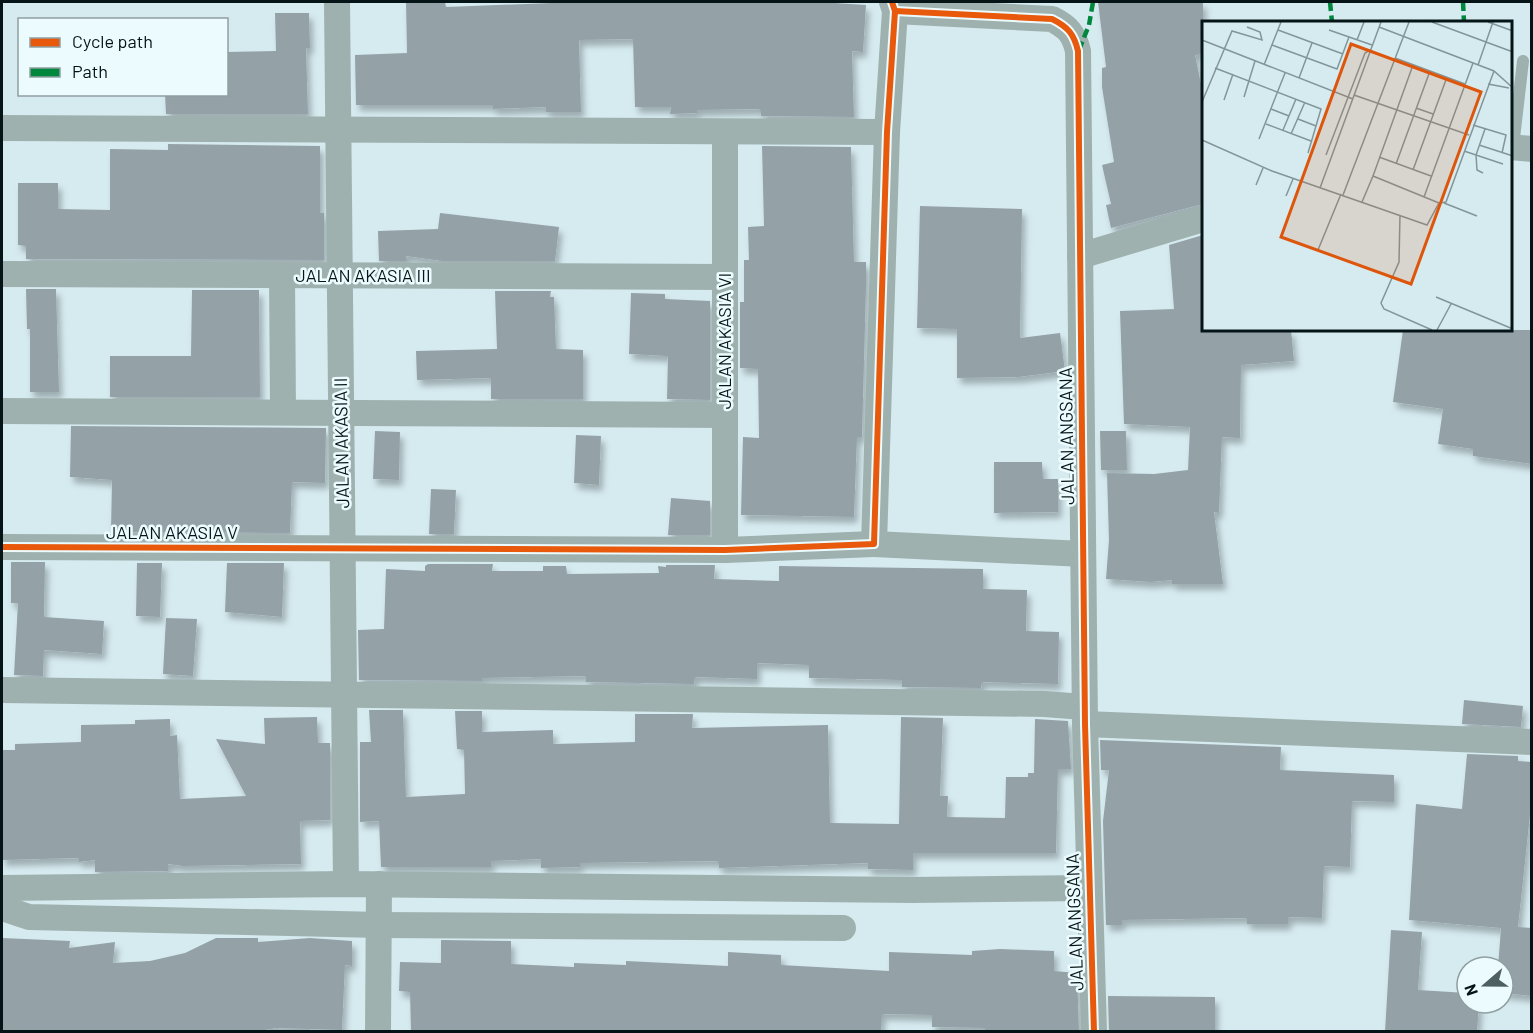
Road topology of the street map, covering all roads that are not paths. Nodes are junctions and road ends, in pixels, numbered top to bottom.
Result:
1 (337, 2) edge
2 (894, 6) edge
3 (1523, 61) dead end
4 (2, 128) edge
5 (338, 130) junction
6 (725, 132) junction
7 (887, 132) junction
8 (1518, 148) edge
9 (1202, 219) edge
10 (1080, 256) junction
11 (2, 274) edge
12 (282, 275) junction
13 (340, 276) junction
14 (725, 277) junction
15 (2, 411) edge
16 (283, 412) junction
17 (341, 412) junction
18 (725, 415) junction
19 (874, 544) junction
20 (2, 547) edge
21 (343, 548) junction
22 (725, 550) junction
23 (1083, 554) junction
24 (2, 690) edge
25 (344, 696) junction
26 (1085, 716) junction
27 (1532, 742) edge
28 (346, 884) junction
29 (380, 884) junction
30 (2, 888) edge
31 (1089, 888) junction
32 (2, 908) edge
33 (380, 925) junction
34 (843, 928) dead end
35 (378, 1032) edge
36 (1094, 1032) edge

1 - 5 street, JALAN AKASIA II
2 - 7 street
2 - 10 street, JALAN ANGSANA
3 - 8 lane
4 - 5 street
5 - 6 street
5 - 13 street, JALAN AKASIA II
6 - 7 street
6 - 14 street, JALAN AKASIA VI
7 - 19 street
9 - 10 street
10 - 23 street, JALAN ANGSANA
11 - 12 street, JALAN AKASIA III
12 - 13 street, JALAN AKASIA III
12 - 16 street
13 - 14 street, JALAN AKASIA III
13 - 17 street, JALAN AKASIA II
14 - 18 street, JALAN AKASIA VI
15 - 16 street
16 - 17 street
17 - 18 street
17 - 21 street, JALAN AKASIA II
18 - 22 street, JALAN AKASIA VI
19 - 22 street, JALAN AKASIA V
19 - 23 street, JALAN AKASIA V
20 - 21 street, JALAN AKASIA V
21 - 22 street, JALAN AKASIA V
21 - 25 street, JALAN AKASIA II
23 - 26 street, JALAN ANGSANA
24 - 25 street
25 - 26 street
25 - 28 street, JALAN AKASIA II
26 - 27 street
26 - 31 street, JALAN ANGSANA
28 - 29 street
28 - 30 street
29 - 31 street
29 - 33 street
31 - 36 street, JALAN ANGSANA
32 - 33 street
33 - 34 street
33 - 35 street

